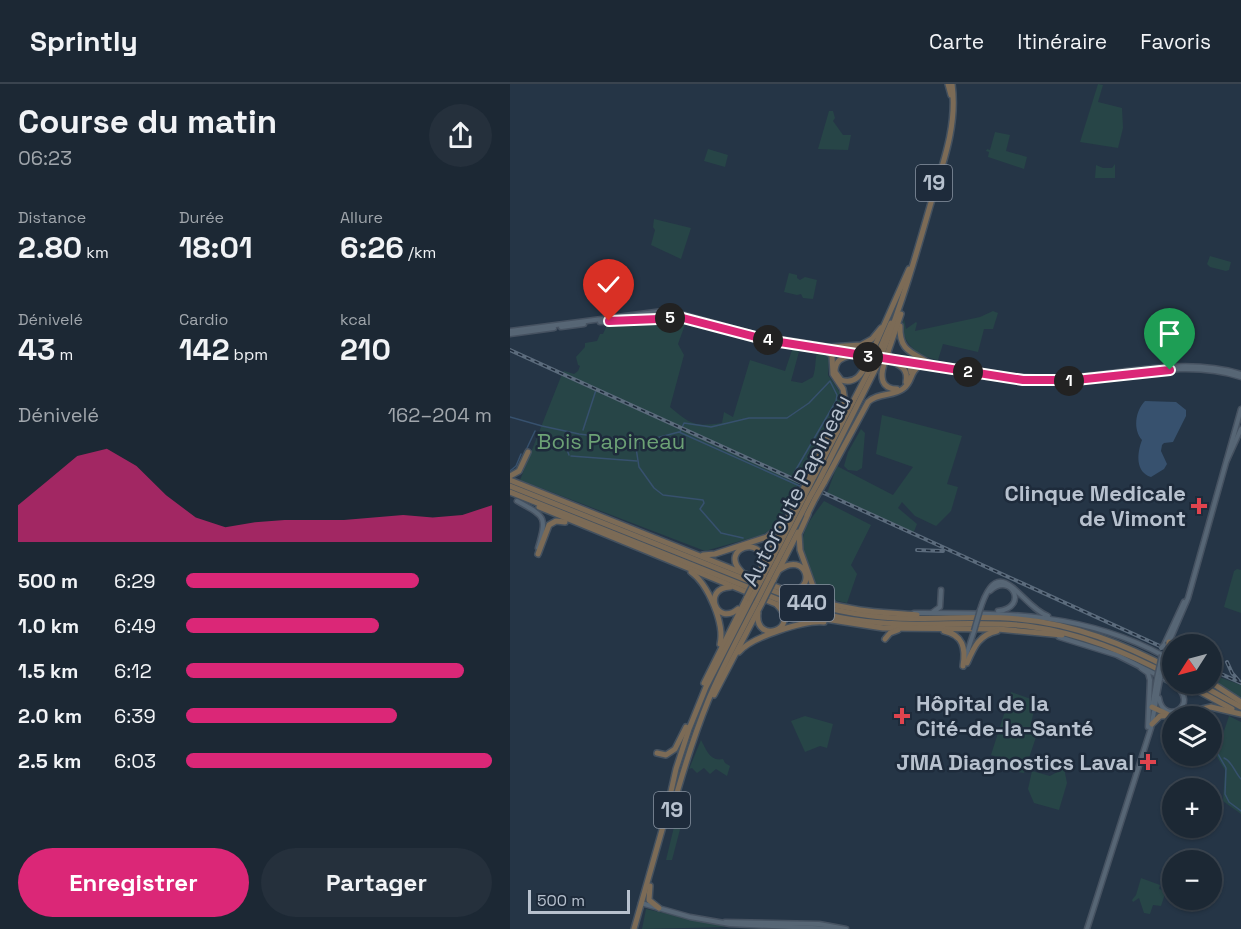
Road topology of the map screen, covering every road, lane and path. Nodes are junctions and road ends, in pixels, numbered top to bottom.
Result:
1 (951, 84) edge
2 (952, 94) junction
3 (914, 263) junction
4 (909, 269) junction
5 (890, 314) junction
6 (901, 315) junction
7 (592, 322) junction
8 (510, 333) edge
9 (827, 348) junction
10 (838, 350) junction
11 (881, 351) junction
12 (854, 354) junction
13 (889, 360) junction
14 (910, 361) junction
15 (928, 363) junction
16 (876, 364) junction
17 (832, 365) junction
18 (921, 365) junction
19 (911, 374) junction
20 (1241, 376) edge
21 (1070, 379) junction
22 (859, 391) junction
23 (1241, 409) edge
24 (1241, 429) edge
25 (525, 453) dead end
26 (839, 454) junction
27 (820, 455) junction
28 (1227, 460) junction
29 (510, 478) edge
30 (816, 480) junction
31 (510, 486) edge
32 (510, 494) edge
33 (808, 496) junction
34 (517, 501) junction
35 (553, 514) junction
36 (808, 514) junction
37 (609, 520) junction
38 (785, 522) junction
39 (586, 528) junction
40 (659, 545) junction
41 (692, 553) junction
42 (537, 554) joint
43 (679, 565) junction
44 (778, 571) junction
45 (744, 574) junction
46 (765, 576) junction
47 (735, 588) junction
48 (785, 590) junction
49 (941, 590) dead end
50 (755, 601) junction
51 (941, 603) junction
52 (776, 604) junction
53 (742, 606) junction
54 (844, 607) junction
55 (982, 610) junction
56 (907, 613) junction
57 (929, 613) junction
58 (958, 613) junction
59 (989, 613) junction
60 (948, 618) junction
61 (1057, 620) junction
62 (844, 623) junction
63 (877, 628) junction
64 (902, 629) junction
65 (932, 629) junction
66 (1008, 629) junction
67 (1170, 634) edge
68 (1049, 635) junction
69 (1109, 646) junction
70 (1162, 654) edge
71 (1128, 660) junction
72 (965, 664) junction
73 (1162, 665) edge
74 (1162, 665) edge
75 (728, 668) junction
76 (711, 669) junction
77 (1162, 672) edge
78 (1162, 678) edge
79 (1158, 679) junction
80 (1222, 691) edge
81 (1158, 692) junction
82 (1183, 694) edge
83 (1204, 694) edge
84 (1219, 694) edge
85 (1241, 705) edge
86 (1154, 708) junction
87 (1222, 710) edge
88 (1162, 712) edge
89 (1241, 714) edge
90 (1162, 716) edge
91 (688, 723) junction
92 (1150, 725) junction
93 (695, 734) junction
94 (657, 753) dead end
95 (679, 759) junction
96 (650, 886) junction
97 (642, 904) junction
98 (659, 908) junction
99 (674, 913) junction
100 (721, 922) junction
101 (635, 929) edge
102 (833, 929) edge
103 (846, 929) edge
104 (1087, 929) edge

1 - 2 highway
2 - 3 highway, Autoroute Papineau / 19
2 - 4 highway, Autoroute Papineau / 19
3 - 6 highway
3 - 11 highway, Autoroute Papineau / 19
4 - 5 highway
4 - 11 highway, Autoroute Papineau / 19
5 - 9 highway
5 - 11 highway
6 - 11 highway
6 - 15 highway
7 - 8 main road
7 - 9 main road
7 - 9 main road
9 - 10 main road
9 - 17 highway
10 - 12 main road
10 - 14 main road
10 - 17 highway
11 - 16 highway, bridge
11 - 16 highway, Autoroute Papineau / 19, bridge
12 - 13 main road
12 - 16 highway
13 - 14 main road
13 - 16 highway
14 - 15 main road
14 - 18 main road
14 - 19 highway
15 - 21 main road
16 - 22 highway, Autoroute Papineau / 19
16 - 26 highway
16 - 30 highway, Autoroute Papineau / 19
17 - 27 highway
18 - 19 highway
18 - 21 main road
19 - 26 highway
20 - 21 main road
22 - 27 highway
22 - 30 highway, Autoroute Papineau / 19
23 - 28 main road
24 - 28 main road
25 - 29 highway
26 - 30 highway
27 - 30 highway
28 - 67 main road
29 - 37 highway
30 - 33 highway, Autoroute Papineau / 19, bridge
30 - 33 highway, bridge
31 - 40 highway, 440
32 - 34 main road
32 - 35 highway
32 - 69 highway, 440
33 - 36 highway
33 - 38 highway
33 - 46 highway, Autoroute Papineau / 19
34 - 35 main road
34 - 42 main road
35 - 39 highway
36 - 44 highway
36 - 54 highway
37 - 40 highway
37 - 41 highway
38 - 41 highway
38 - 46 highway
39 - 42 highway
39 - 43 highway
40 - 60 highway, 440
41 - 45 highway
43 - 47 highway
43 - 76 highway
44 - 46 highway
44 - 48 highway
45 - 46 highway
45 - 48 highway
46 - 50 highway, Autoroute Papineau / 19, bridge
46 - 50 highway, bridge
47 - 52 highway
47 - 53 highway
48 - 54 highway
49 - 51 main road
50 - 52 highway
50 - 53 highway
50 - 75 highway
50 - 93 highway, Autoroute Papineau / 19
50 - 95 highway, Autoroute Papineau / 19
51 - 57 main road
51 - 58 main road
52 - 62 highway
53 - 76 highway
54 - 56 highway
55 - 59 main road
55 - 61 main road
55 - 72 main road, bridge
56 - 57 main road
56 - 60 highway
57 - 58 main road
58 - 59 main road
59 - 61 main road
60 - 73 highway, 440
61 - 70 main road
62 - 63 highway
62 - 75 highway
63 - 64 highway
63 - 64 highway
64 - 65 highway
65 - 66 highway
65 - 72 highway
66 - 68 highway
66 - 72 highway
68 - 69 highway
68 - 71 main road
69 - 77 highway, 440
71 - 78 main road
71 - 92 main road
74 - 79 main road, bridge
75 - 93 highway
76 - 91 highway
79 - 81 main road
79 - 86 main road
80 - 85 highway
81 - 82 main road
81 - 86 main road
83 - 89 highway
84 - 85 highway
86 - 88 highway
86 - 92 main road
87 - 89 highway
90 - 92 highway
91 - 94 highway
91 - 95 highway
92 - 104 main road
93 - 96 highway, Autoroute Papineau / 19
95 - 97 highway, Autoroute Papineau / 19
96 - 97 highway, Autoroute Papineau / 19
96 - 98 highway
97 - 98 main road
97 - 99 main road
97 - 101 highway
98 - 99 main road
99 - 100 main road
100 - 102 main road
100 - 103 main road

